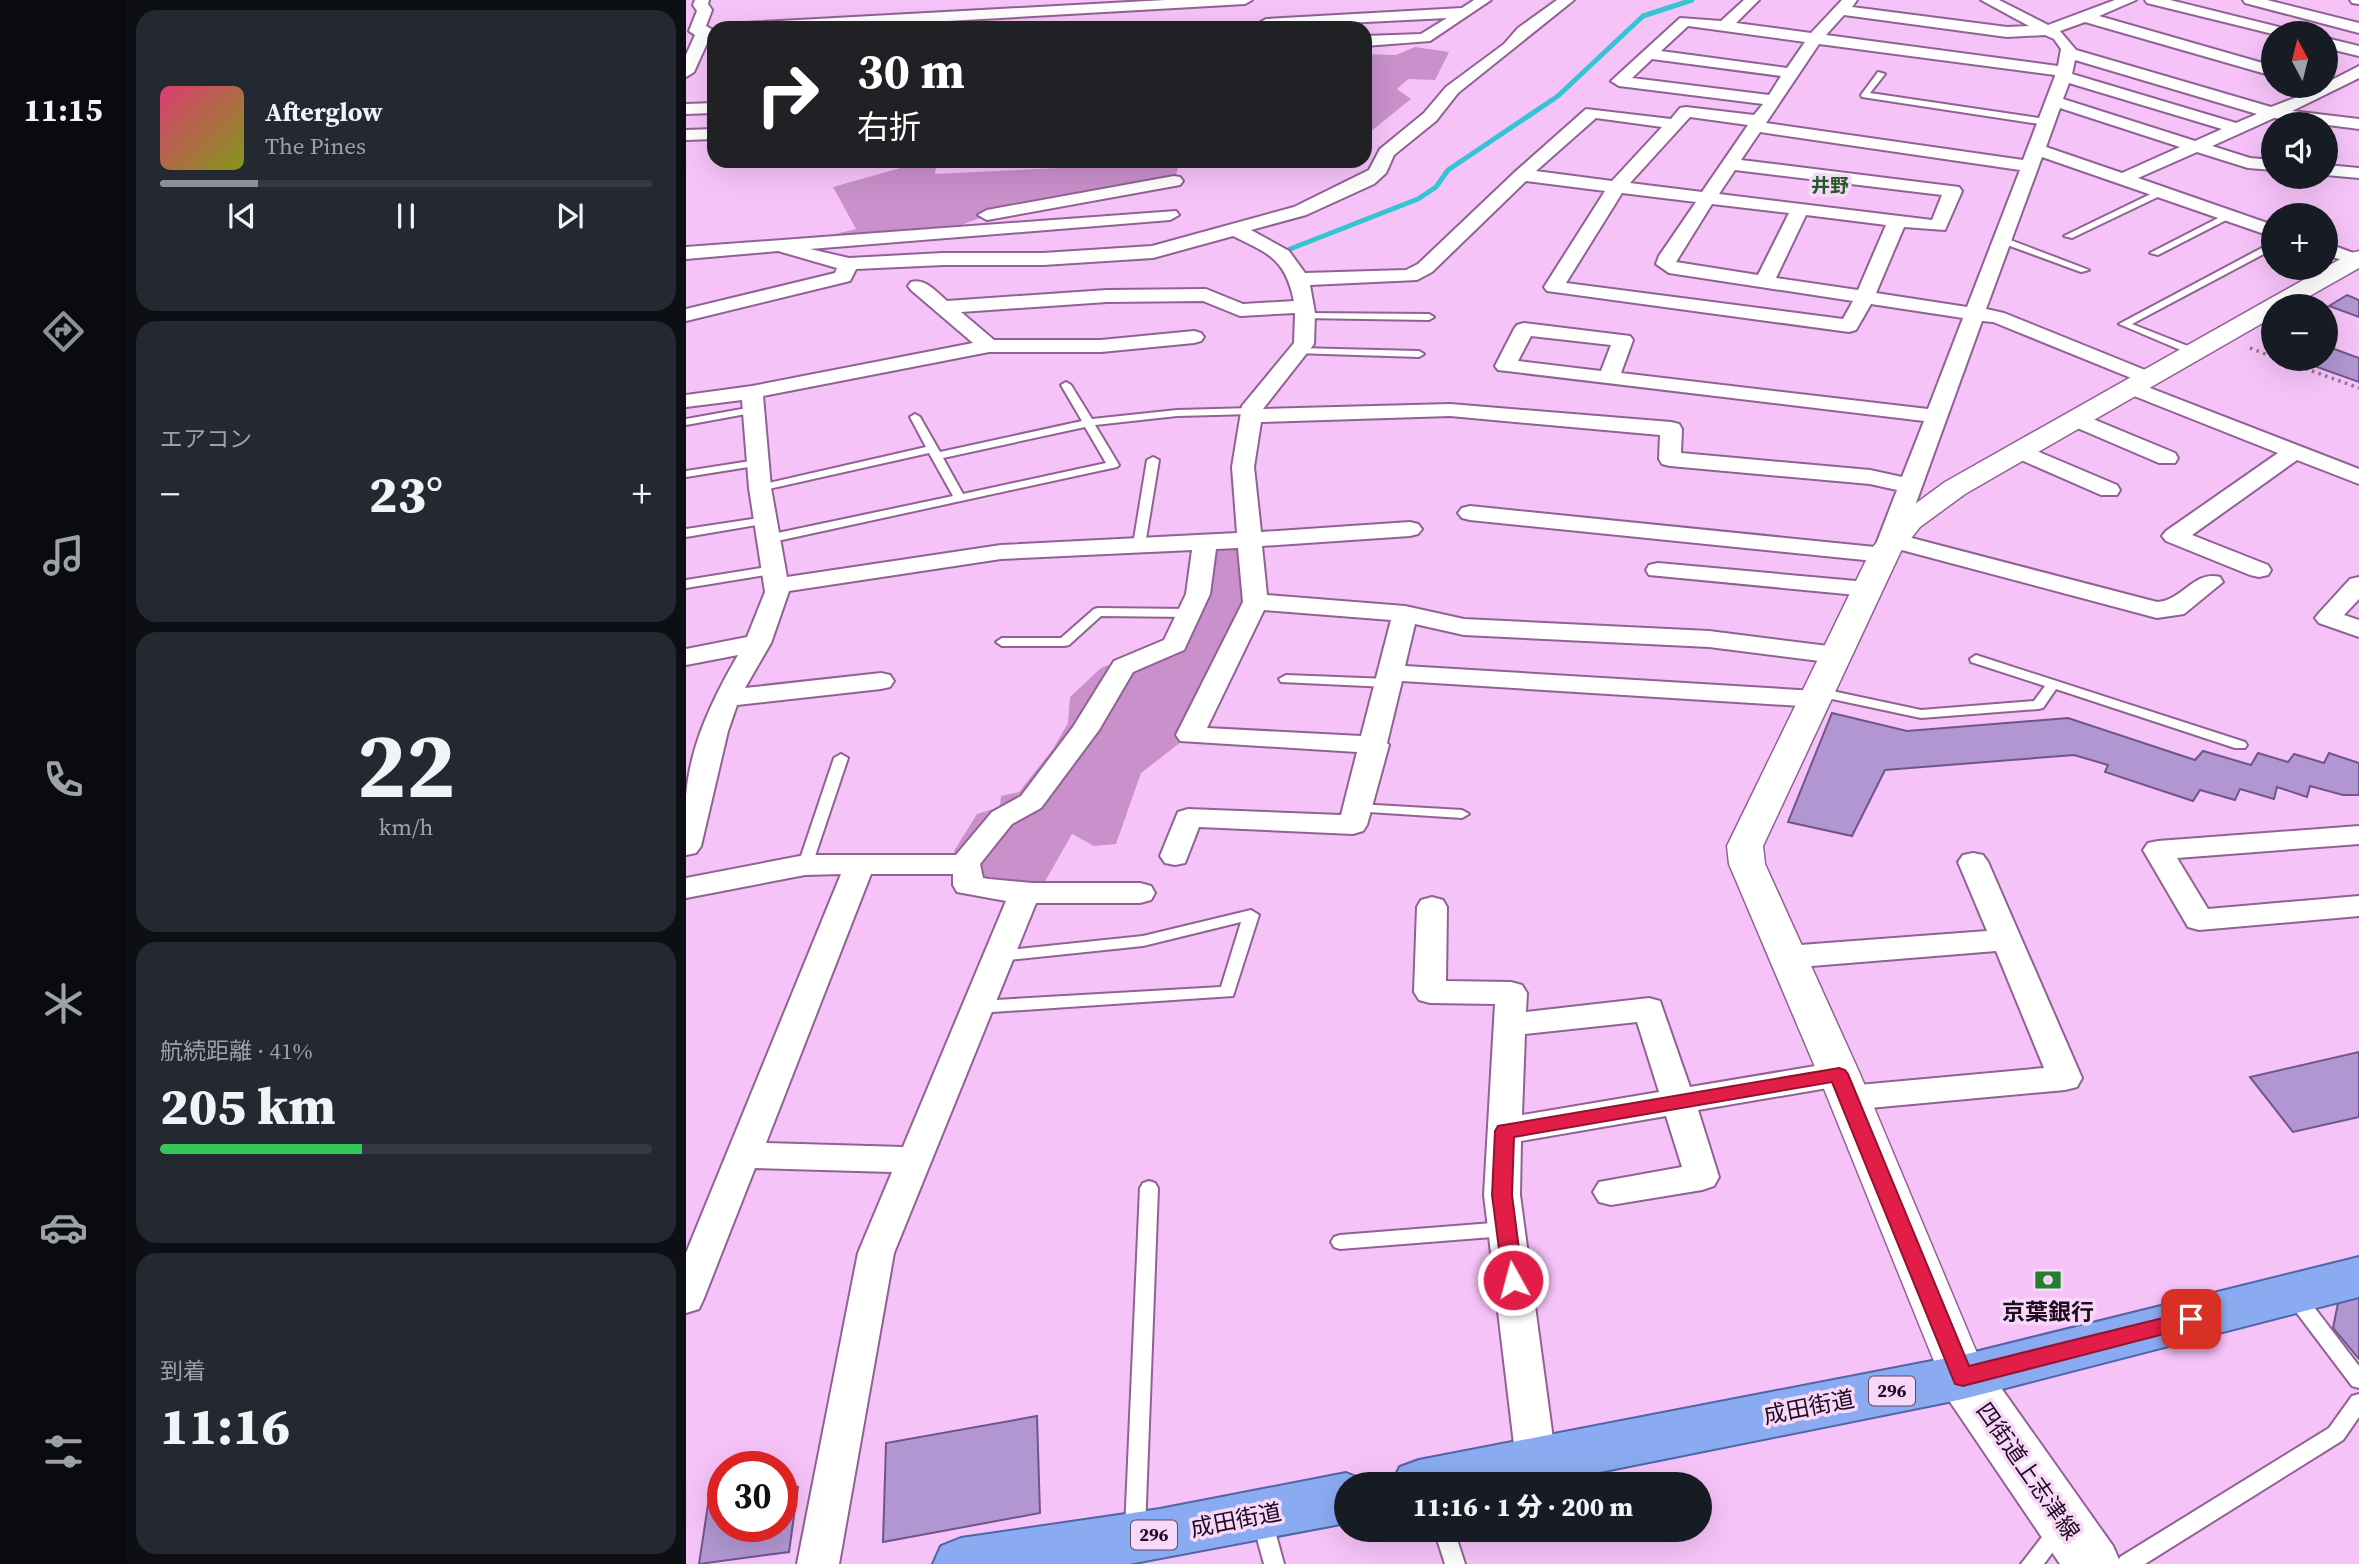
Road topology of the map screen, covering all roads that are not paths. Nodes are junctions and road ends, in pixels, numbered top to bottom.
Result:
1 (702, 0) edge
2 (929, 0) edge
3 (1245, 0) edge
4 (1484, 0) edge
5 (1567, 0) edge
6 (1752, 0) edge
7 (1988, 0) edge
8 (2076, 0) edge
9 (2129, 0) edge
10 (2151, 0) edge
11 (2250, 0) edge
12 (1846, 5) edge
13 (1163, 6) edge
14 (2107, 9) junction
15 (2359, 11) edge
16 (1466, 12) junction
17 (2085, 17) junction
18 (791, 21) edge
19 (865, 21) edge
20 (926, 21) edge
21 (954, 21) edge
22 (1265, 21) edge
23 (1330, 21) edge
24 (2331, 21) edge
25 (2337, 21) edge
26 (2338, 23) edge
27 (1725, 26) junction
28 (2261, 27) edge
29 (2359, 28) edge
30 (700, 30) edge
31 (2048, 30) junction
32 (1815, 38) junction
33 (1372, 41) edge
34 (2338, 46) edge
35 (695, 51) junction
36 (707, 51) edge
37 (2359, 51) edge
38 (2068, 53) junction
39 (1648, 54) junction
40 (2261, 68) edge
41 (2359, 71) edge
42 (686, 72) edge
43 (1791, 74) junction
44 (1881, 74) dead end
45 (2064, 74) junction
46 (2338, 81) edge
47 (2338, 90) edge
48 (2349, 93) dead end
49 (2303, 98) edge
50 (1773, 100) junction
51 (2054, 101) junction
52 (707, 108) edge
53 (686, 110) edge
54 (2269, 112) edge
55 (2274, 112) edge
56 (2261, 118) edge
57 (2338, 121) edge
58 (2046, 122) junction
59 (1674, 124) junction
60 (1757, 124) junction
61 (2359, 124) edge
62 (2236, 128) junction
63 (707, 134) edge
64 (686, 135) edge
65 (2194, 146) junction
66 (2033, 158) junction
67 (1730, 163) junction
68 (2261, 164) edge
69 (1178, 168) edge
70 (1918, 168) junction
71 (2338, 171) edge
72 (2359, 173) edge
73 (1522, 175) junction
74 (2122, 179) junction
75 (1174, 181) junction
76 (1617, 186) junction
77 (2161, 192) junction
78 (1708, 197) junction
79 (1801, 208) junction
80 (1170, 215) junction
81 (2229, 216) junction
82 (1897, 220) junction
83 (2261, 227) edge
84 (1236, 230) junction
85 (936, 234) junction
86 (2069, 236) dead end
87 (2002, 240) junction
88 (1191, 242) junction
89 (783, 247) junction
90 (2261, 251) edge
91 (686, 253) edge
92 (2155, 253) dead end
93 (2338, 253) edge
94 (2357, 259) edge
95 (849, 264) junction
96 (2084, 270) dead end
97 (1298, 279) junction
98 (1764, 282) junction
99 (918, 286) dead end
100 (2296, 294) edge
101 (1865, 297) junction
102 (943, 307) junction
103 (1305, 311) junction
104 (1974, 314) junction
105 (2261, 314) edge
106 (686, 315) edge
107 (1429, 317) dead end
108 (1194, 337) dead end
109 (989, 345) junction
110 (1298, 351) junction
111 (2194, 352) junction
112 (1419, 354) dead end
113 (1609, 378) junction
114 (2140, 383) junction
115 (1066, 385) dead end
116 (686, 401) edge
117 (752, 401) junction
118 (1252, 414) junction
119 (1936, 416) junction
120 (915, 417) dead end
121 (2076, 419) junction
122 (686, 422) edge
123 (1088, 423) junction
124 (2020, 451) junction
125 (2295, 452) junction
126 (935, 453) junction
127 (2167, 458) dead end
128 (1153, 460) dead end
129 (686, 474) edge
130 (759, 475) junction
131 (2359, 477) edge
132 (1910, 486) junction
133 (2109, 490) dead end
134 (960, 498) junction
135 (1471, 513) dead end
136 (1409, 529) dead end
137 (767, 530) junction
138 (686, 533) edge
139 (1250, 540) junction
140 (1205, 542) junction
141 (1139, 545) junction
142 (1888, 548) junction
143 (1658, 570) dead end
144 (2259, 570) dead end
145 (775, 578) junction
146 (2211, 582) dead end
147 (686, 584) edge
148 (2359, 584) edge
149 (1867, 589) junction
150 (1255, 602) junction
151 (1189, 613) junction
152 (1405, 614) junction
153 (2359, 629) edge
154 (1002, 642) dead end
155 (758, 643) junction
156 (1836, 654) junction
157 (686, 657) edge
158 (1976, 659) dead end
159 (1390, 678) junction
160 (1286, 679) dead end
161 (881, 681) dead end
162 (2053, 684) junction
163 (1817, 695) junction
164 (726, 698) junction
165 (714, 731) junction
166 (686, 736) edge
167 (1375, 745) junction
168 (2240, 745) dead end
169 (841, 758) dead end
170 (1358, 808) junction
171 (692, 810) edge
172 (1462, 814) dead end
173 (2359, 835) edge
174 (686, 846) edge
175 (1175, 856) dead end
176 (1973, 862) dead end
177 (805, 865) junction
178 (860, 865) junction
179 (962, 866) junction
180 (686, 888) edge
181 (1025, 892) junction
182 (1140, 893) dead end
183 (2359, 906) edge
184 (1432, 907) dead end
185 (2006, 940) junction
186 (998, 956) junction
187 (1787, 957) junction
188 (978, 1007) junction
189 (1509, 1025) junction
190 (1843, 1086) junction
191 (1679, 1102) junction
192 (1505, 1131) junction
193 (743, 1155) junction
194 (915, 1160) junction
195 (1149, 1188) dead end
196 (1611, 1192) dead end
197 (1506, 1229) junction
198 (1340, 1242) dead end
199 (697, 1245) edge
200 (2359, 1277) edge
201 (2293, 1294) junction
202 (686, 1298) edge
203 (1963, 1377) junction
204 (2359, 1380) edge
205 (2359, 1402) edge
206 (1536, 1461) junction
207 (1502, 1472) edge
208 (1334, 1504) edge
209 (1135, 1538) junction
210 (1267, 1539) edge
211 (1447, 1542) edge
212 (2079, 1544) edge
213 (818, 1564) edge
214 (961, 1564) edge
215 (1455, 1564) edge
216 (2031, 1564) edge
217 (2127, 1564) edge

1 - 30 street
2 - 20 street
3 - 13 street
3 - 22 street
4 - 16 street
5 - 84 street
6 - 27 street
7 - 31 street
8 - 14 street
9 - 14 street
10 - 28 street
11 - 24 street
12 - 31 street
12 - 32 street
13 - 21 street
14 - 17 street
15 - 25 street
16 - 23 street
16 - 33 street
17 - 31 street
17 - 40 street
18 - 19 street
26 - 29 street
27 - 32 street
27 - 39 street
30 - 35 street
31 - 38 street
32 - 43 street
32 - 45 street
34 - 37 street
35 - 36 street
35 - 42 street
38 - 45 street
38 - 54 street
39 - 43 street
39 - 50 street
41 - 46 street
43 - 50 street
44 - 58 lane
45 - 51 street
45 - 62 street
47 - 48 street
49 - 55 street
50 - 60 street
51 - 58 street
51 - 65 street
52 - 53 street
56 - 62 street
57 - 61 street
58 - 66 street
59 - 60 street
59 - 73 street
59 - 76 street
60 - 67 street
60 - 70 street
62 - 65 street
63 - 64 street
65 - 68 street
65 - 74 street
66 - 70 street
66 - 74 street
66 - 87 street
67 - 70 street
67 - 78 street
69 - 75 street
70 - 82 street
71 - 72 street
73 - 76 street
73 - 97 street
74 - 77 street
75 - 80 street
75 - 85 street
76 - 78 street
76 - 101 street
77 - 81 street
77 - 86 lane
78 - 79 street
78 - 98 street
79 - 82 street
79 - 98 street
80 - 85 street
80 - 88 street
81 - 83 street
81 - 92 lane
82 - 101 street
84 - 88 street
84 - 97 street
85 - 89 street
87 - 96 lane
87 - 104 street
88 - 95 street
89 - 91 street
89 - 95 street
90 - 111 lane
93 - 94 street
94 - 100 street
95 - 106 street
97 - 103 street
98 - 101 street
99 - 102 street
101 - 104 street
102 - 103 street
102 - 109 street
103 - 107 lane
103 - 110 street
104 - 114 street
104 - 119 street
105 - 111 street
108 - 109 street
109 - 117 street
110 - 112 lane
110 - 118 street
111 - 114 street
113 - 113 street
113 - 119 street
114 - 121 street
114 - 125 street
115 - 123 lane
116 - 117 street
117 - 122 lane
117 - 130 street
118 - 123 lane
118 - 132 street
118 - 139 street
119 - 132 street
120 - 126 lane
121 - 124 street
121 - 127 street
123 - 126 lane
123 - 134 lane
124 - 133 street
124 - 142 street
125 - 131 street
125 - 144 street
126 - 130 lane
126 - 134 lane
128 - 141 lane
129 - 130 lane
130 - 137 street
132 - 142 street
134 - 137 lane
135 - 142 street
136 - 139 street
137 - 138 lane
137 - 145 street
139 - 140 street
139 - 150 street
140 - 141 street
140 - 151 street
141 - 145 street
142 - 146 street
142 - 149 street
143 - 149 street
145 - 147 lane
145 - 155 street
148 - 153 street
149 - 156 street
150 - 152 street
150 - 167 street
151 - 154 lane
151 - 179 street
152 - 156 street
152 - 159 street
155 - 157 street
155 - 164 street
156 - 163 street
158 - 162 lane
159 - 160 lane
159 - 163 street
159 - 167 street
161 - 164 street
162 - 163 lane
162 - 168 lane
163 - 187 street
164 - 165 street
165 - 166 street
165 - 171 street
167 - 170 street
169 - 177 lane
170 - 172 lane
170 - 175 street
171 - 174 street
173 - 183 street
176 - 185 street
177 - 178 street
177 - 180 street
178 - 179 street
178 - 193 street
179 - 181 street
181 - 182 street
181 - 186 street
184 - 189 street
185 - 187 street
185 - 190 street
186 - 188 street
186 - 188 lane
187 - 190 street
188 - 194 street
189 - 191 street
189 - 192 street
190 - 191 street
190 - 203 street
191 - 192 street
191 - 196 street
192 - 197 street
193 - 194 street
193 - 199 street
194 - 213 street
195 - 209 lane
197 - 198 lane
197 - 206 street
199 - 202 street
200 - 201 highway, 成田街道 / 296
201 - 203 highway, 成田街道 / 296
201 - 204 lane
203 - 206 highway, 成田街道 / 296
203 - 212 main road, 四街道上志津線
205 - 217 lane
206 - 207 highway, 成田街道 / 296
208 - 210 highway, 成田街道 / 296
209 - 210 highway, 成田街道 / 296
209 - 214 highway, 成田街道 / 296
211 - 215 lane
212 - 216 lane

